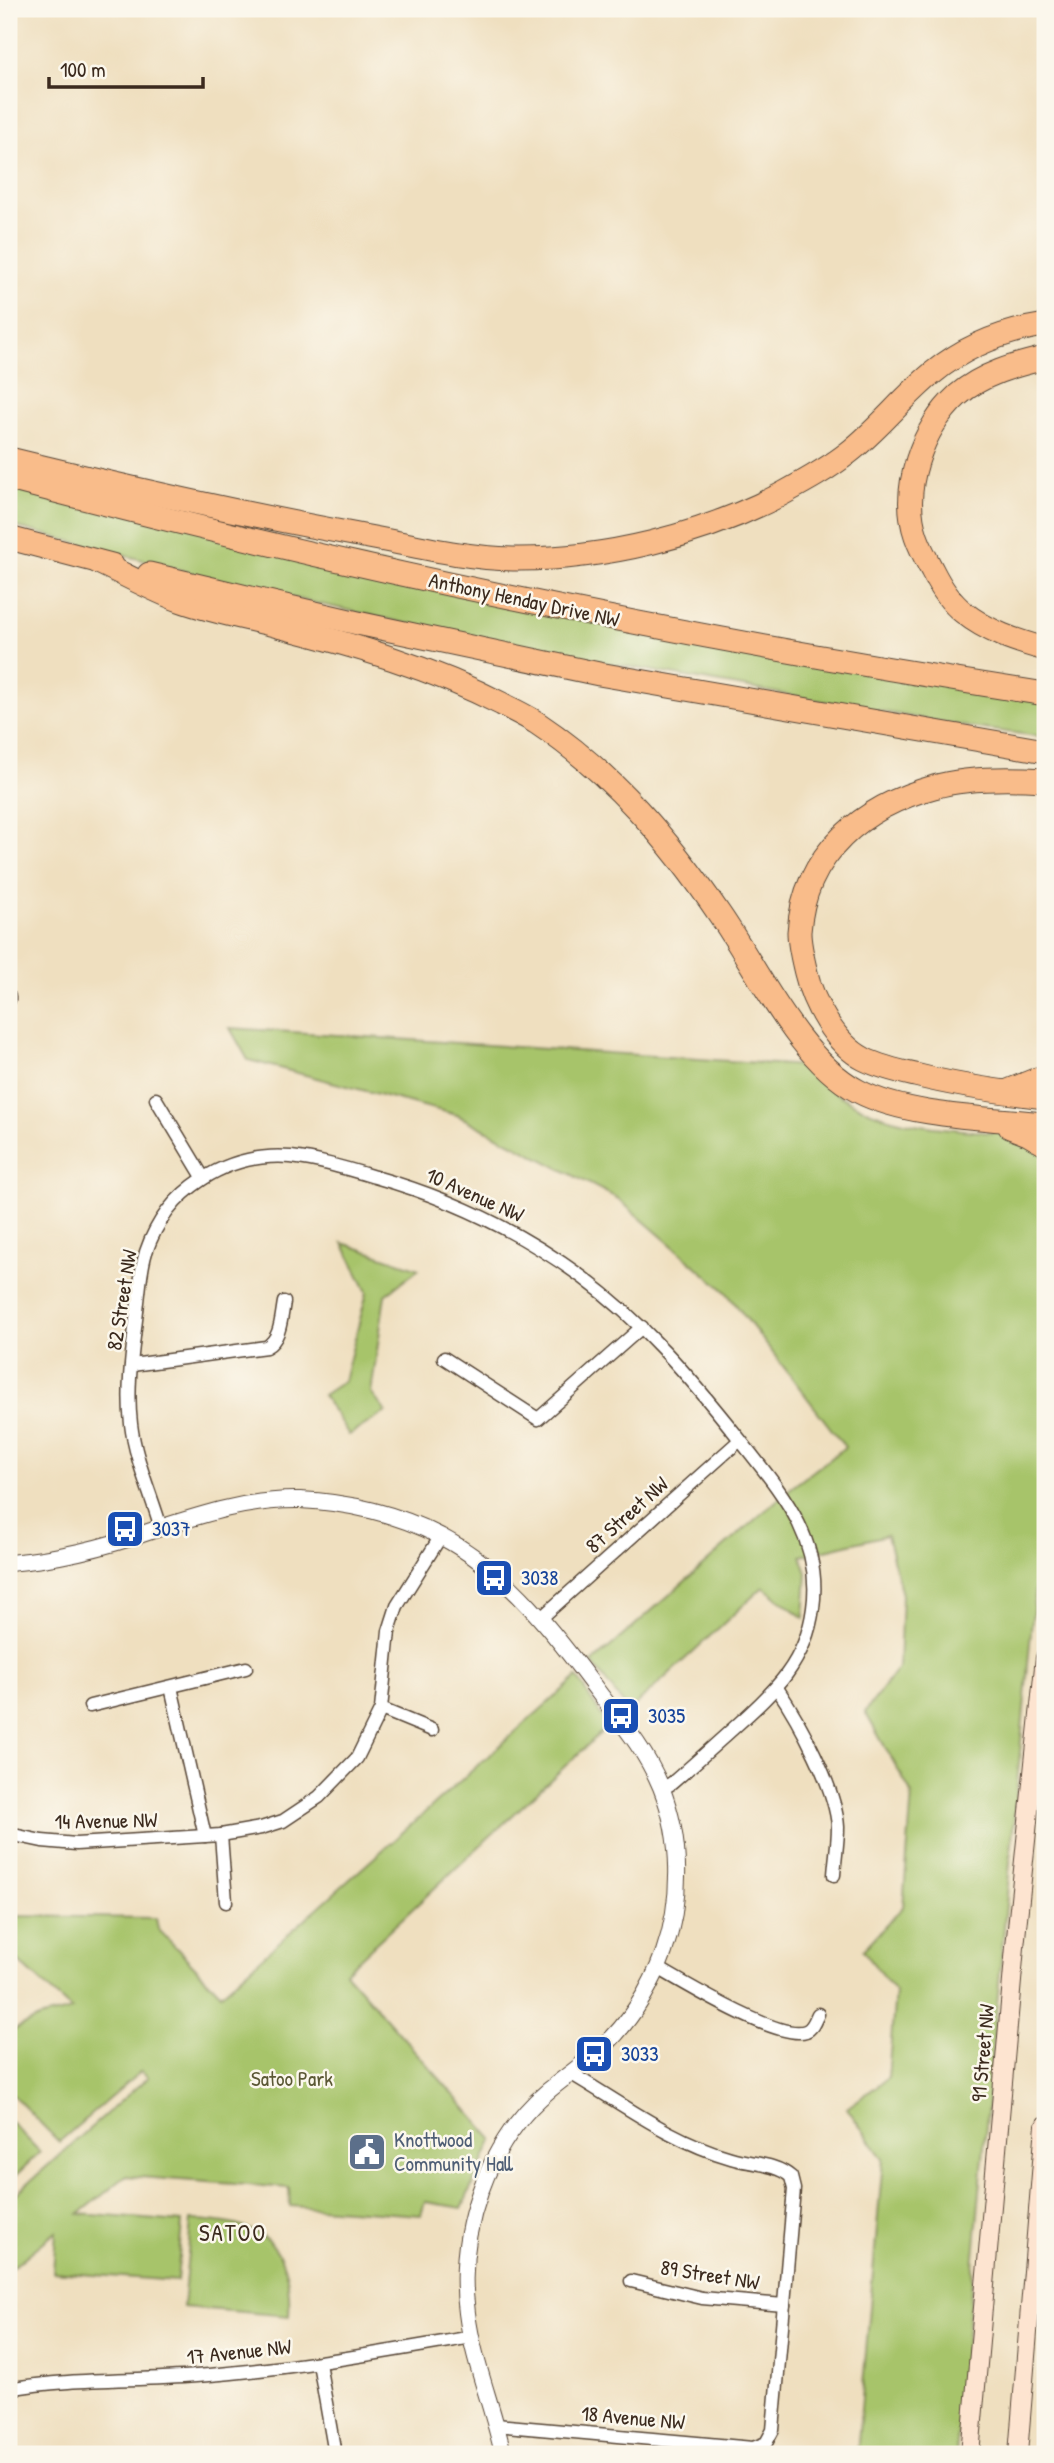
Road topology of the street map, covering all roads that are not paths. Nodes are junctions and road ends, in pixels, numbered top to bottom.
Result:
1 (1045, 325) edge
2 (1045, 358) edge
3 (9, 458) edge
4 (9, 479) edge
5 (9, 538) edge
6 (98, 562) junction
7 (1045, 649) edge
8 (1045, 694) edge
9 (1045, 751) edge
10 (1045, 780) edge
11 (1045, 1076) edge
12 (1005, 1093) junction
13 (1045, 1097) edge
14 (156, 1099) dead end
15 (966, 1116) junction
16 (1045, 1124) edge
17 (1045, 1144) edge
18 (266, 1157) joint
19 (203, 1177) junction
20 (284, 1302) dead end
21 (642, 1327) junction
22 (444, 1358) dead end
23 (132, 1365) junction
24 (740, 1440) junction
25 (161, 1528) junction
26 (441, 1536) junction
27 (9, 1563) edge
28 (540, 1619) junction
29 (1045, 1657) edge
30 (246, 1668) dead end
31 (171, 1687) junction
32 (777, 1688) junction
33 (90, 1706) dead end
34 (381, 1709) junction
35 (432, 1730) dead end
36 (662, 1788) junction
37 (9, 1834) edge
38 (221, 1835) junction
39 (205, 1836) junction
40 (834, 1875) dead end
41 (226, 1902) dead end
42 (658, 1968) junction
43 (818, 2014) dead end
44 (570, 2073) junction
45 (1045, 2125) edge
46 (631, 2281) dead end
47 (784, 2305) junction
48 (472, 2337) junction
49 (318, 2363) junction
50 (9, 2389) edge
51 (496, 2425) junction
52 (766, 2443) joint
53 (335, 2454) edge
54 (503, 2454) edge
55 (970, 2454) edge
56 (1017, 2454) edge

1 - 3 highway
2 - 7 highway
4 - 8 highway, Anthony Henday Drive NW
5 - 6 highway
6 - 9 highway
6 - 15 highway
10 - 12 highway
11 - 12 highway
12 - 13 highway
14 - 19 street
15 - 16 highway
15 - 17 highway
18 - 19 street, 82 Street NW
18 - 21 street, 10 Avenue NW
19 - 23 street, 82 Street NW
20 - 23 street, 82 Street NW
21 - 22 street
21 - 24 street, 10 Avenue NW
23 - 25 street, 82 Street NW
24 - 28 street, 87 Street NW
24 - 32 street, 10 Avenue NW
25 - 26 street
25 - 27 street
26 - 28 street
26 - 34 street
28 - 36 street
29 - 55 main road, 91 Street NW
30 - 31 street
31 - 33 street
31 - 39 street
32 - 36 street, 10 Avenue NW
32 - 40 street
34 - 35 street
34 - 38 street, 14 Avenue NW
36 - 42 street
37 - 39 street, 14 Avenue NW
38 - 39 street, 14 Avenue NW
38 - 41 street
42 - 43 street
42 - 44 street
44 - 47 street, 89 Street NW
44 - 48 street
45 - 56 main road
46 - 47 street, 89 Street NW
47 - 52 street, 89 Street NW
48 - 49 street, 17 Avenue NW
48 - 51 street
49 - 50 street, 17 Avenue NW
49 - 53 street
51 - 52 street, 18 Avenue NW
51 - 54 street

